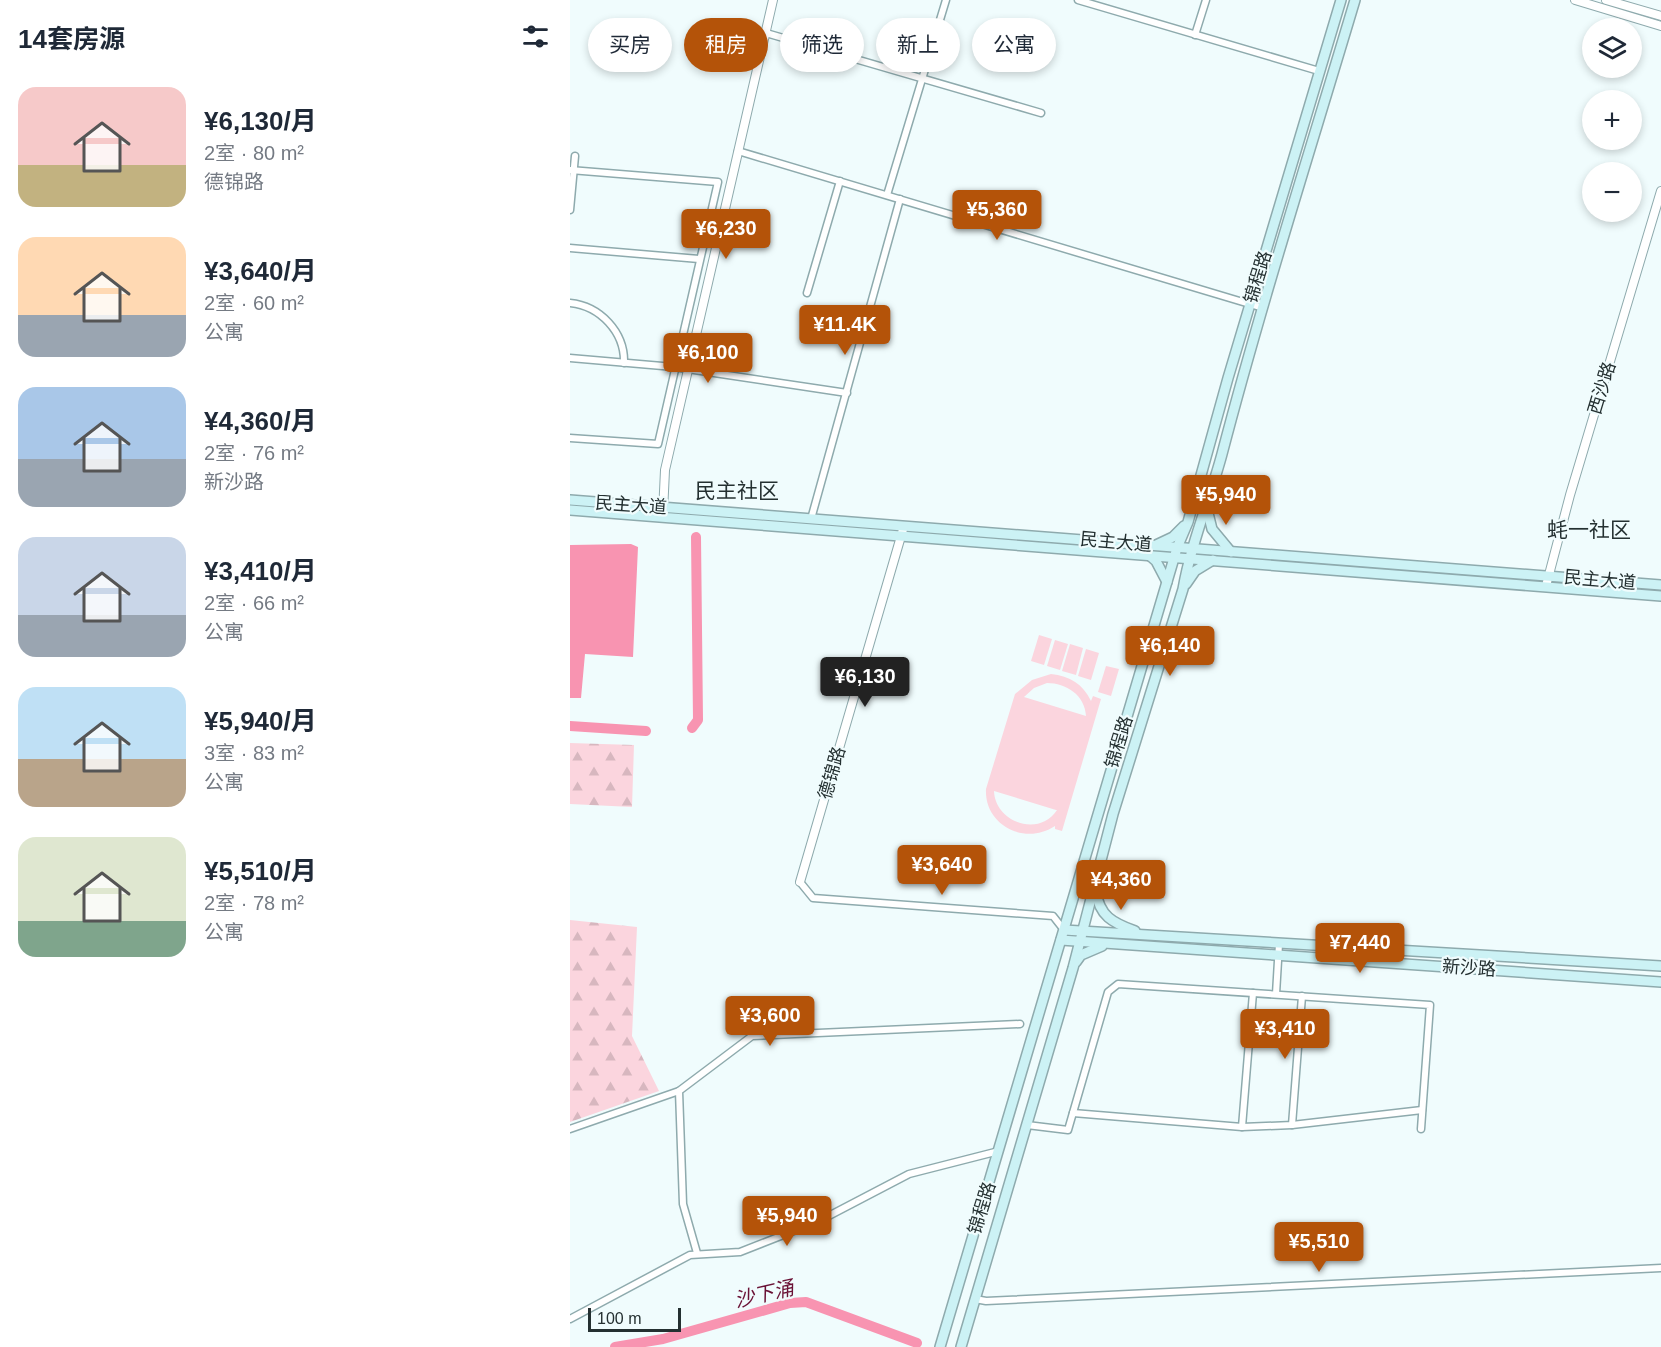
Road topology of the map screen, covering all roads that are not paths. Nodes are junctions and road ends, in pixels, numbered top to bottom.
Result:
1 (773, 0) edge
2 (946, 0) edge
3 (1078, 0) edge
4 (1206, 0) edge
5 (1341, 0) edge
6 (1355, 0) edge
7 (1575, 0) edge
8 (1606, 0) edge
9 (1661, 16) edge
10 (768, 24) edge
11 (1661, 26) edge
12 (768, 34) edge
13 (1195, 35) junction
14 (1319, 71) junction
15 (757, 72) edge
16 (923, 78) junction
17 (1041, 113) dead end
18 (738, 151) junction
19 (575, 156) dead end
20 (572, 170) edge
21 (840, 181) junction
22 (1661, 191) edge
23 (887, 195) junction
24 (900, 199) junction
25 (570, 210) edge
26 (570, 248) edge
27 (699, 259) junction
28 (807, 293) dead end
29 (570, 303) edge
30 (1250, 304) junction
31 (1263, 308) junction
32 (570, 358) edge
33 (624, 363) junction
34 (674, 367) junction
35 (688, 369) junction
36 (847, 393) junction
37 (570, 438) edge
38 (570, 500) edge
39 (1207, 509) junction
40 (570, 510) edge
41 (663, 513) junction
42 (811, 519) junction
43 (1188, 522) junction
44 (903, 531) junction
45 (1155, 545) junction
46 (1176, 552) junction
47 (1231, 552) junction
48 (1190, 553) junction
49 (1148, 554) junction
50 (1215, 559) junction
51 (1549, 576) junction
52 (1167, 582) junction
53 (1661, 585) edge
54 (1546, 586) junction
55 (1184, 589) junction
56 (1661, 596) edge
57 (800, 882) joint
58 (1096, 885) junction
59 (1064, 930) junction
60 (1082, 930) junction
61 (1146, 935) junction
62 (1061, 940) junction
63 (1079, 942) junction
64 (1113, 944) junction
65 (1279, 944) junction
66 (1278, 955) junction
67 (1661, 966) edge
68 (1073, 967) junction
69 (1661, 982) edge
70 (1253, 993) junction
71 (1276, 994) junction
72 (1302, 996) junction
73 (1020, 1024) dead end
74 (679, 1091) junction
75 (1422, 1110) junction
76 (1072, 1113) junction
77 (1027, 1125) junction
78 (1292, 1125) junction
79 (1242, 1127) junction
80 (570, 1129) edge
81 (1421, 1129) dead end
82 (999, 1151) junction
83 (697, 1254) junction
84 (1661, 1268) edge
85 (975, 1299) junction
86 (570, 1319) edge
87 (940, 1347) edge
88 (961, 1347) edge

1 - 10 street
2 - 16 street
3 - 13 street
4 - 13 street
5 - 14 main road, 锦程路
6 - 31 main road, 锦程路
7 - 11 street
8 - 9 street
12 - 16 street
13 - 14 street
14 - 30 main road, 锦程路
15 - 18 street
16 - 17 street
16 - 23 street
18 - 21 street
18 - 35 street
19 - 20 street
20 - 25 street
20 - 27 street
21 - 23 street
21 - 28 street
22 - 51 street, 西沙路
23 - 24 street
24 - 30 street
24 - 36 street
26 - 27 street
27 - 34 street
29 - 33 street
30 - 31 street
30 - 43 main road, 锦程路
31 - 39 main road, 锦程路
32 - 33 street
33 - 34 street
34 - 35 street
34 - 37 street
35 - 36 street
35 - 41 street
36 - 42 street
38 - 41 main road, 民主大道
39 - 47 main road
39 - 48 main road, 锦程路
40 - 41 main road, 民主大道
41 - 42 main road, 民主大道
41 - 44 main road, 民主大道
42 - 44 main road, 民主大道
43 - 45 main road
43 - 46 main road, 锦程路
44 - 45 main road, 民主大道
44 - 49 main road, 民主大道
44 - 57 street, 德锦路
45 - 46 main road, 民主大道
46 - 48 main road, 民主大道
46 - 49 main road, 民主大道
46 - 52 main road, 锦程路
47 - 48 main road, 民主大道
47 - 51 main road, 民主大道
48 - 50 main road, 民主大道
48 - 55 main road, 锦程路
49 - 52 main road
50 - 54 main road, 民主大道
50 - 55 main road
51 - 53 main road, 民主大道
51 - 54 street, 西沙路
52 - 59 main road, 锦程路
54 - 56 main road, 民主大道
55 - 58 main road, 锦程路
57 - 59 street
58 - 60 main road, 锦程路
58 - 61 main road
59 - 60 main road, 新沙路
59 - 62 main road, 锦程路
60 - 61 main road, 新沙路
60 - 63 main road, 锦程路
61 - 65 main road, 新沙路
62 - 63 main road, 新沙路
62 - 82 main road, 锦程路
63 - 64 main road, 新沙路
63 - 68 main road, 锦程路
64 - 66 main road, 新沙路
64 - 68 main road
65 - 66 street
65 - 67 main road, 新沙路
66 - 69 main road, 新沙路
66 - 71 street
68 - 77 main road, 锦程路
70 - 71 street
70 - 76 street
70 - 79 street
71 - 72 street
72 - 75 street
72 - 78 street
73 - 74 street
74 - 80 street
74 - 83 street
75 - 78 street
75 - 81 street
76 - 77 street
76 - 79 street
77 - 85 main road, 锦程路
78 - 79 street
82 - 83 street
82 - 87 main road, 锦程路
83 - 86 street
84 - 85 street
85 - 88 main road, 锦程路

